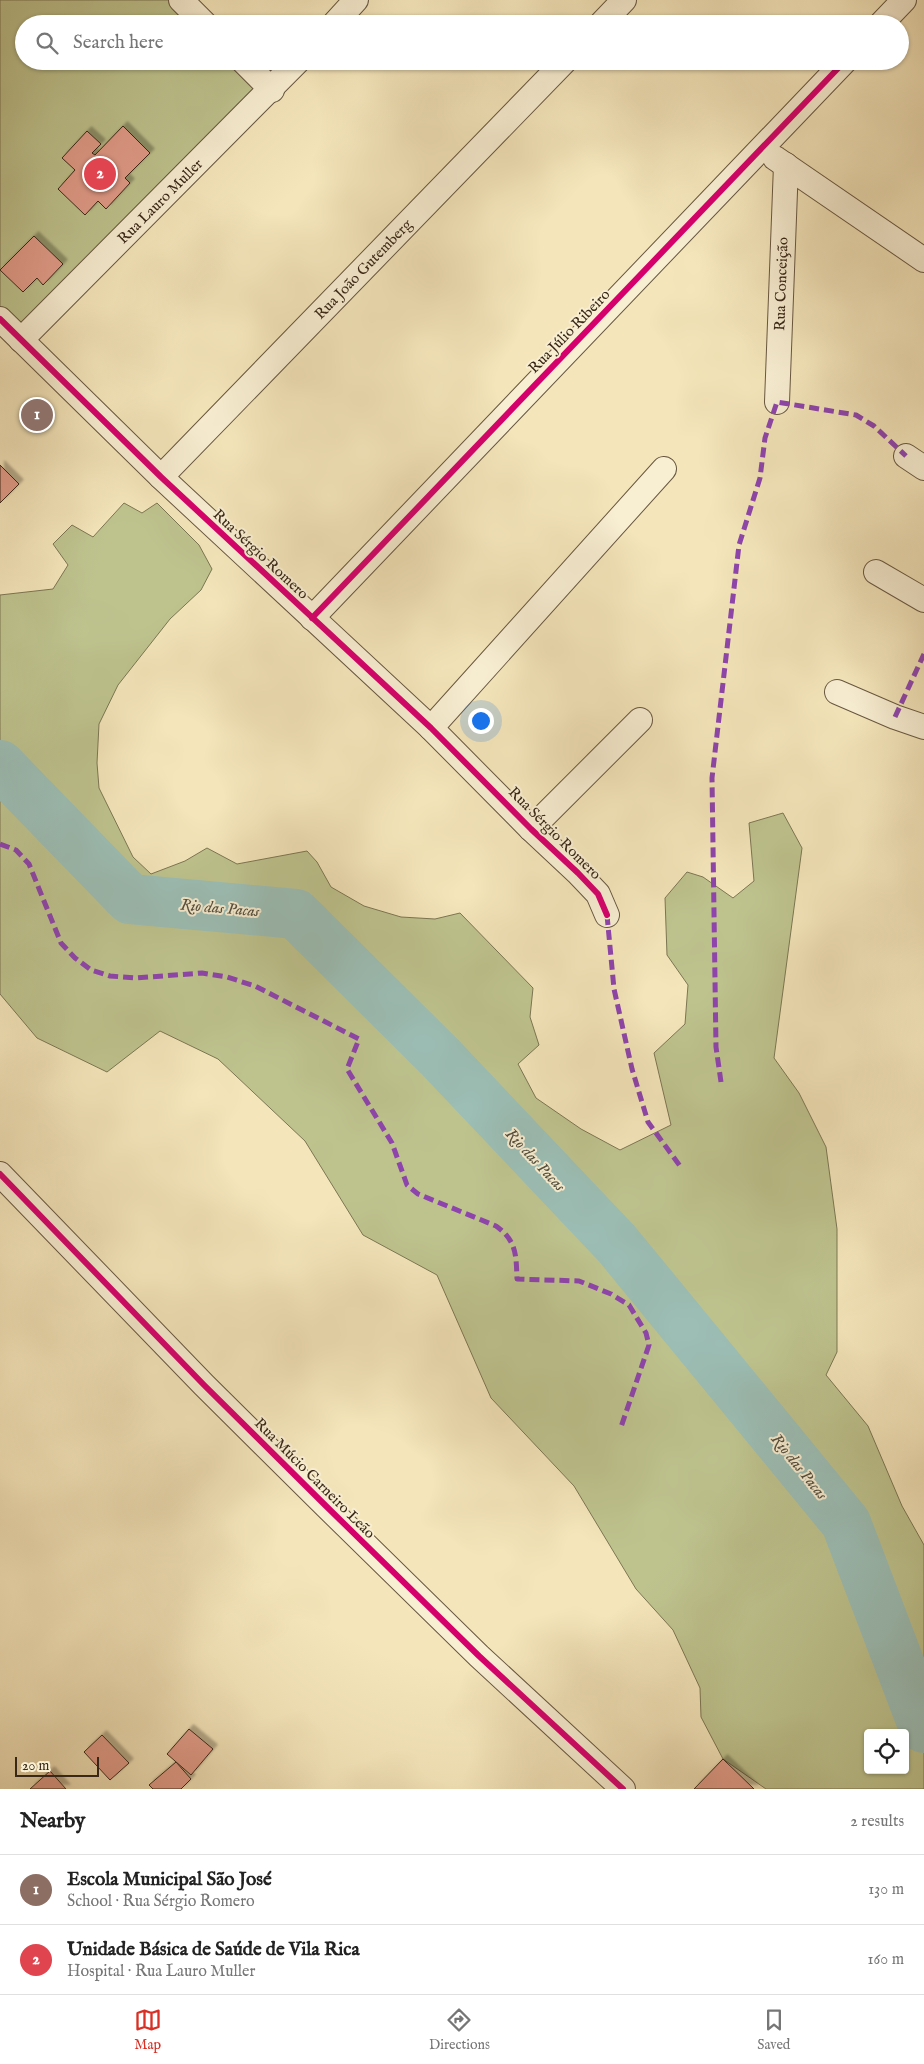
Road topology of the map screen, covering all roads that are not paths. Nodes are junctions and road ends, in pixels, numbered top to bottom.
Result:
1 (181, 0) edge
2 (356, 0) edge
3 (624, 0) edge
4 (904, 0) edge
5 (196, 15) edge
6 (342, 15) edge
7 (610, 15) edge
8 (890, 15) edge
9 (252, 70) edge
10 (290, 70) edge
11 (556, 70) edge
12 (836, 70) edge
13 (272, 90) junction
14 (762, 148) junction
15 (786, 165) junction
16 (924, 260) edge
17 (0, 320) edge
18 (21, 340) junction
19 (777, 402) dead end
20 (664, 469) dead end
21 (161, 477) junction
22 (876, 572) dead end
23 (924, 600) edge
24 (312, 618) junction
25 (836, 692) dead end
26 (640, 720) dead end
27 (924, 727) edge
28 (431, 728) junction
29 (531, 829) junction
30 (607, 915) dead end
31 (0, 1174) edge
32 (623, 1789) edge

1 - 5 street
2 - 6 street
3 - 7 street
4 - 8 street
9 - 13 street
10 - 13 street, Rua Lauro Muller
11 - 21 street, Rua João Gutemberg
12 - 14 street, Rua Júlio Ribeiro
13 - 18 street, Rua Lauro Muller
14 - 15 street
14 - 24 street, Rua Júlio Ribeiro
15 - 16 street
15 - 19 street, Rua Conceição
17 - 18 street, Rua Sérgio Romero
18 - 21 street, Rua Sérgio Romero
20 - 28 street
21 - 24 street, Rua Sérgio Romero
22 - 23 street
24 - 28 street, Rua Sérgio Romero
25 - 27 street
26 - 29 street
28 - 29 street, Rua Sérgio Romero
29 - 30 street, Rua Sérgio Romero
31 - 32 street, Rua Múcio Carneiro Leão

